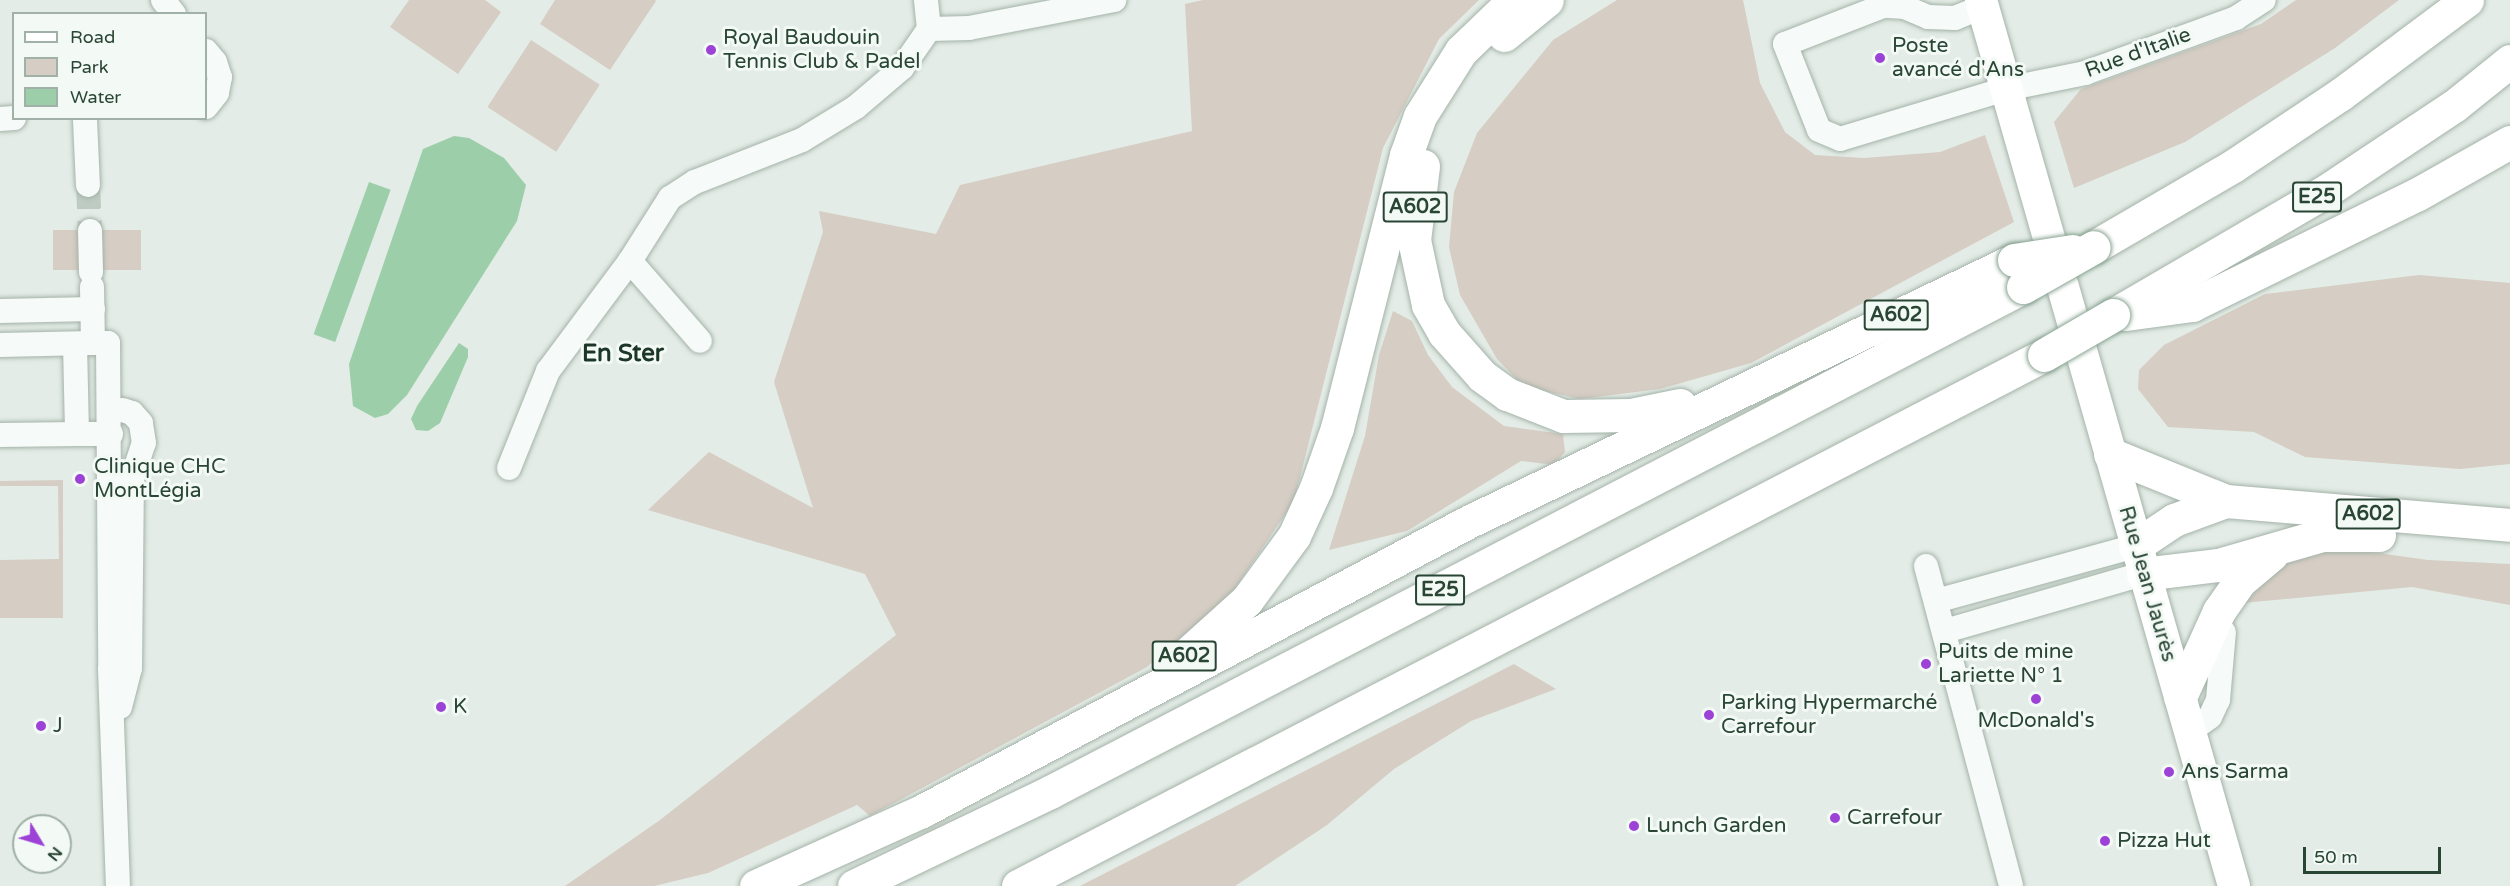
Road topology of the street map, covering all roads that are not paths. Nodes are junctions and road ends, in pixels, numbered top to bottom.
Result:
1 (163, 0) edge
2 (926, 0) edge
3 (1114, 0) edge
4 (1515, 0) edge
5 (1547, 0) edge
6 (2264, 0) edge
7 (2468, 0) edge
8 (1982, 3) edge
9 (172, 12) edge
10 (929, 29) junction
11 (207, 52) edge
12 (2510, 61) edge
13 (2006, 89) junction
14 (207, 106) edge
15 (84, 120) edge
16 (2510, 142) edge
17 (2510, 162) edge
18 (88, 185) tunnel mouth
19 (2416, 195) junction
20 (90, 231) tunnel mouth
21 (630, 261) junction
22 (2018, 274) junction
23 (92, 289) junction
24 (0, 311) edge
25 (2113, 315) junction
26 (700, 341) dead end
27 (84, 344) junction
28 (0, 345) edge
29 (1778, 371) junction
30 (122, 410) dead end
31 (77, 434) junction
32 (111, 434) junction
33 (0, 435) edge
34 (2110, 454) junction
35 (509, 468) dead end
36 (2226, 501) junction
37 (2510, 525) edge
38 (2281, 547) junction
39 (2510, 547) edge
40 (2139, 560) junction
41 (1926, 566) dead end
42 (1936, 601) junction
43 (1945, 631) junction
44 (2224, 632) dead end
45 (2180, 698) junction
46 (115, 727) junction
47 (2189, 732) junction
48 (1046, 745) junction
49 (118, 886) edge
50 (756, 886) edge
51 (854, 886) edge
52 (1018, 886) edge
53 (2011, 886) edge
54 (2234, 886) edge

1 - 9 street
2 - 10 street
3 - 10 street
4 - 48 highway, A602
5 - 29 highway, A602
6 - 13 street, Rue d'Italie
7 - 22 highway, E25, bridge
8 - 13 main road, Rue Jean Jaurès
8 - 13 street, Rue d'Italie
10 - 21 street
11 - 14 street
12 - 25 highway, E25
13 - 34 main road, Rue Jean Jaurès
15 - 18 street
16 - 19 highway
17 - 19 highway
19 - 25 highway
20 - 23 street
21 - 26 street
21 - 35 street
22 - 29 highway, A602
22 - 51 highway, E25
23 - 24 street
23 - 27 street
25 - 52 highway, E25, bridge
27 - 28 street
27 - 31 street
27 - 32 street
29 - 48 highway
30 - 46 street
31 - 32 street
31 - 33 street
32 - 46 street
34 - 36 highway, A602
34 - 40 main road, Rue Jean Jaurès
36 - 37 highway, A602
36 - 40 highway, A602
38 - 39 highway, A602
38 - 40 highway, A602
38 - 45 highway, A602
40 - 42 street
40 - 43 street
40 - 45 main road, Rue Jean Jaurès
41 - 42 street
42 - 43 street
43 - 53 street
44 - 47 street
45 - 47 main road, Rue Jean Jaurès
46 - 49 street
47 - 54 main road, Rue Jean Jaurès
48 - 50 highway, A602

